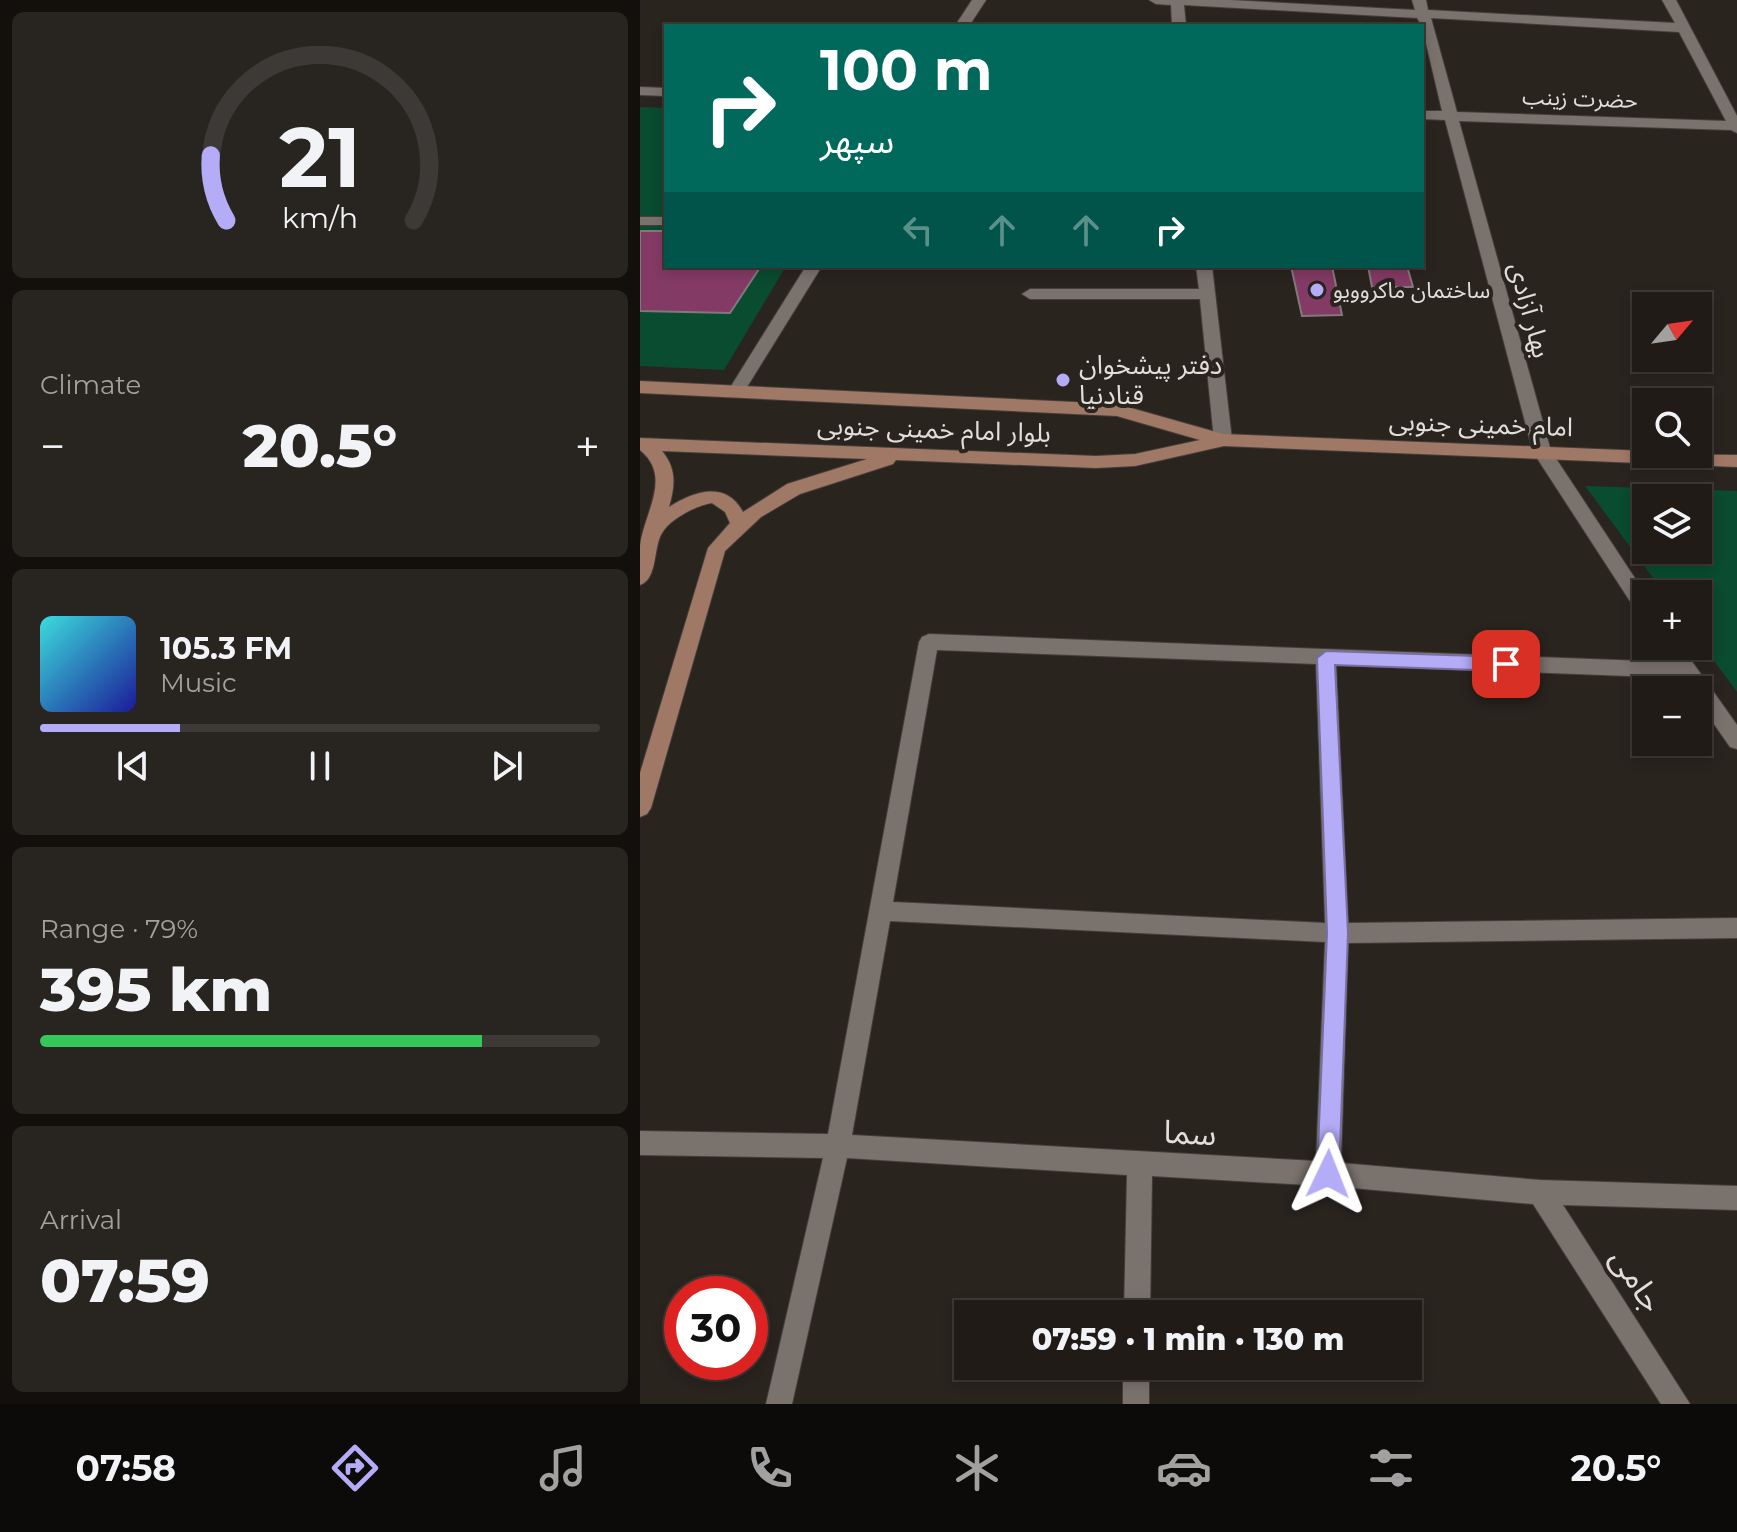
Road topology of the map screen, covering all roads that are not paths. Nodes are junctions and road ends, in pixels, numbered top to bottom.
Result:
1 (979, 0) edge
2 (1156, 0) edge
3 (1177, 0) edge
4 (1669, 0) edge
5 (1421, 7) edge
6 (963, 24) edge
7 (1179, 24) edge
8 (1685, 28) junction
9 (640, 91) edge
10 (664, 92) edge
11 (1424, 115) edge
12 (1449, 115) junction
13 (1736, 127) edge
14 (640, 221) edge
15 (664, 221) edge
16 (813, 268) edge
17 (1204, 268) edge
18 (1030, 294) dead end
19 (1207, 294) junction
20 (640, 387) edge
21 (736, 391) junction
22 (1223, 440) junction
23 (644, 444) edge
24 (1542, 452) junction
25 (909, 454) junction
26 (1737, 461) edge
27 (739, 522) junction
28 (657, 526) junction
29 (640, 578) edge
30 (1632, 589) edge
31 (1326, 658) junction
32 (1679, 660) edge
33 (1686, 670) junction
34 (1737, 741) edge
35 (640, 808) edge
36 (881, 911) junction
37 (1737, 928) edge
38 (1337, 933) junction
39 (640, 1143) edge
40 (838, 1146) junction
41 (1140, 1164) junction
42 (1328, 1174) junction
43 (1540, 1192) junction
44 (1737, 1198) edge
45 (1137, 1300) edge
46 (1136, 1380) edge
47 (779, 1404) edge
48 (1136, 1404) edge
49 (1677, 1404) edge

1 - 6 street
2 - 3 street
3 - 5 street
3 - 7 street
4 - 8 street
5 - 8 street
5 - 12 street, بهار آزادی
8 - 13 street
9 - 10 street
11 - 12 street, حضرت زینب
12 - 13 street, حضرت زینب
12 - 24 street, بهار آزادی
14 - 15 lane
16 - 21 street
17 - 19 street
18 - 19 street
19 - 22 street
20 - 21 main road, بلوار امام خمینی جنوبی
21 - 22 main road, بلوار امام خمینی جنوبی
22 - 24 main road, امام خمینی جنوبی
22 - 25 main road, بلوار امام خمینی جنوبی
23 - 25 main road, بلوار امام خمینی جنوبی
23 - 28 main road
24 - 26 main road, امام خمینی جنوبی
24 - 30 street, بهار آزادی
25 - 27 main road
27 - 28 main road
27 - 35 main road
28 - 29 main road
31 - 33 street
31 - 36 street
31 - 38 street
32 - 33 street
33 - 34 street
36 - 38 street
36 - 40 street
37 - 38 street
38 - 42 street
39 - 40 street, سما
40 - 41 street, سما
40 - 47 street
41 - 42 street, سما
41 - 45 street
42 - 43 street, سما
43 - 44 street, سما
43 - 49 street, جامی
46 - 48 street

